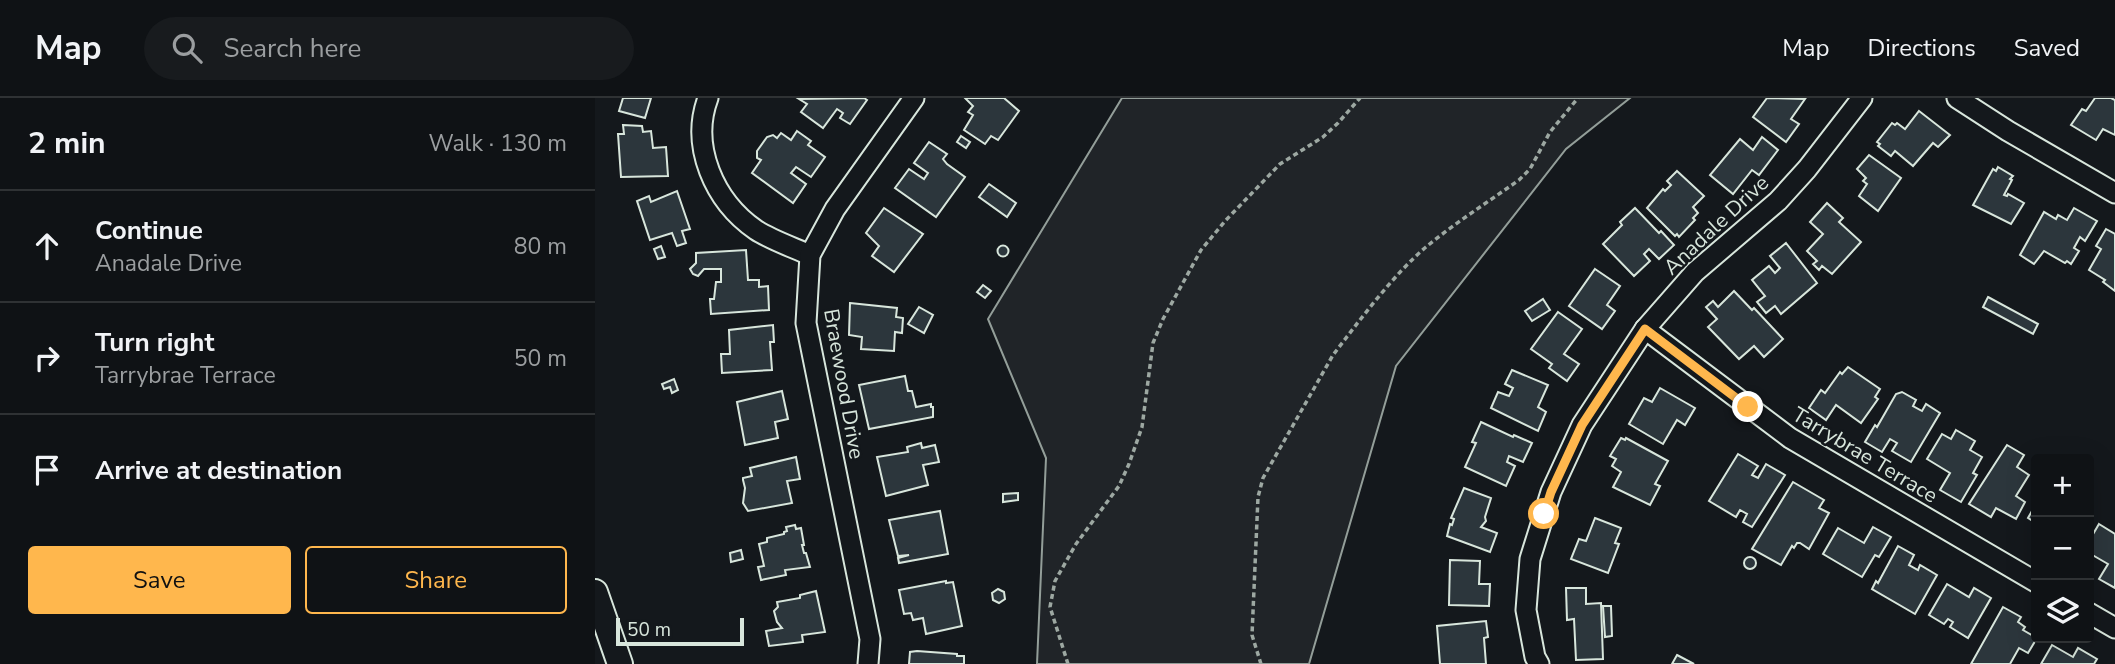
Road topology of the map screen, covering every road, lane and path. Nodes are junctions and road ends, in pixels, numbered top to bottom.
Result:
1 (708, 98) edge
2 (914, 98) edge
3 (1360, 98) edge
4 (1578, 98) edge
5 (1862, 98) edge
6 (1957, 98) edge
7 (2115, 193) edge
8 (810, 254) junction
9 (1645, 329) junction
10 (2033, 580) edge
11 (595, 592) edge
12 (2094, 616) edge
13 (2115, 628) edge
14 (620, 664) edge
15 (869, 664) edge
16 (1068, 664) edge
17 (1261, 664) edge
18 (1539, 664) edge

1 - 8 street
2 - 8 street, Braewood Drive
3 - 16 path
4 - 17 path
5 - 9 street, Anadale Drive
6 - 7 street
8 - 15 street, Braewood Drive
9 - 10 street, Tarrybrae Terrace
9 - 18 street, Anadale Drive
11 - 14 main road
12 - 13 street

